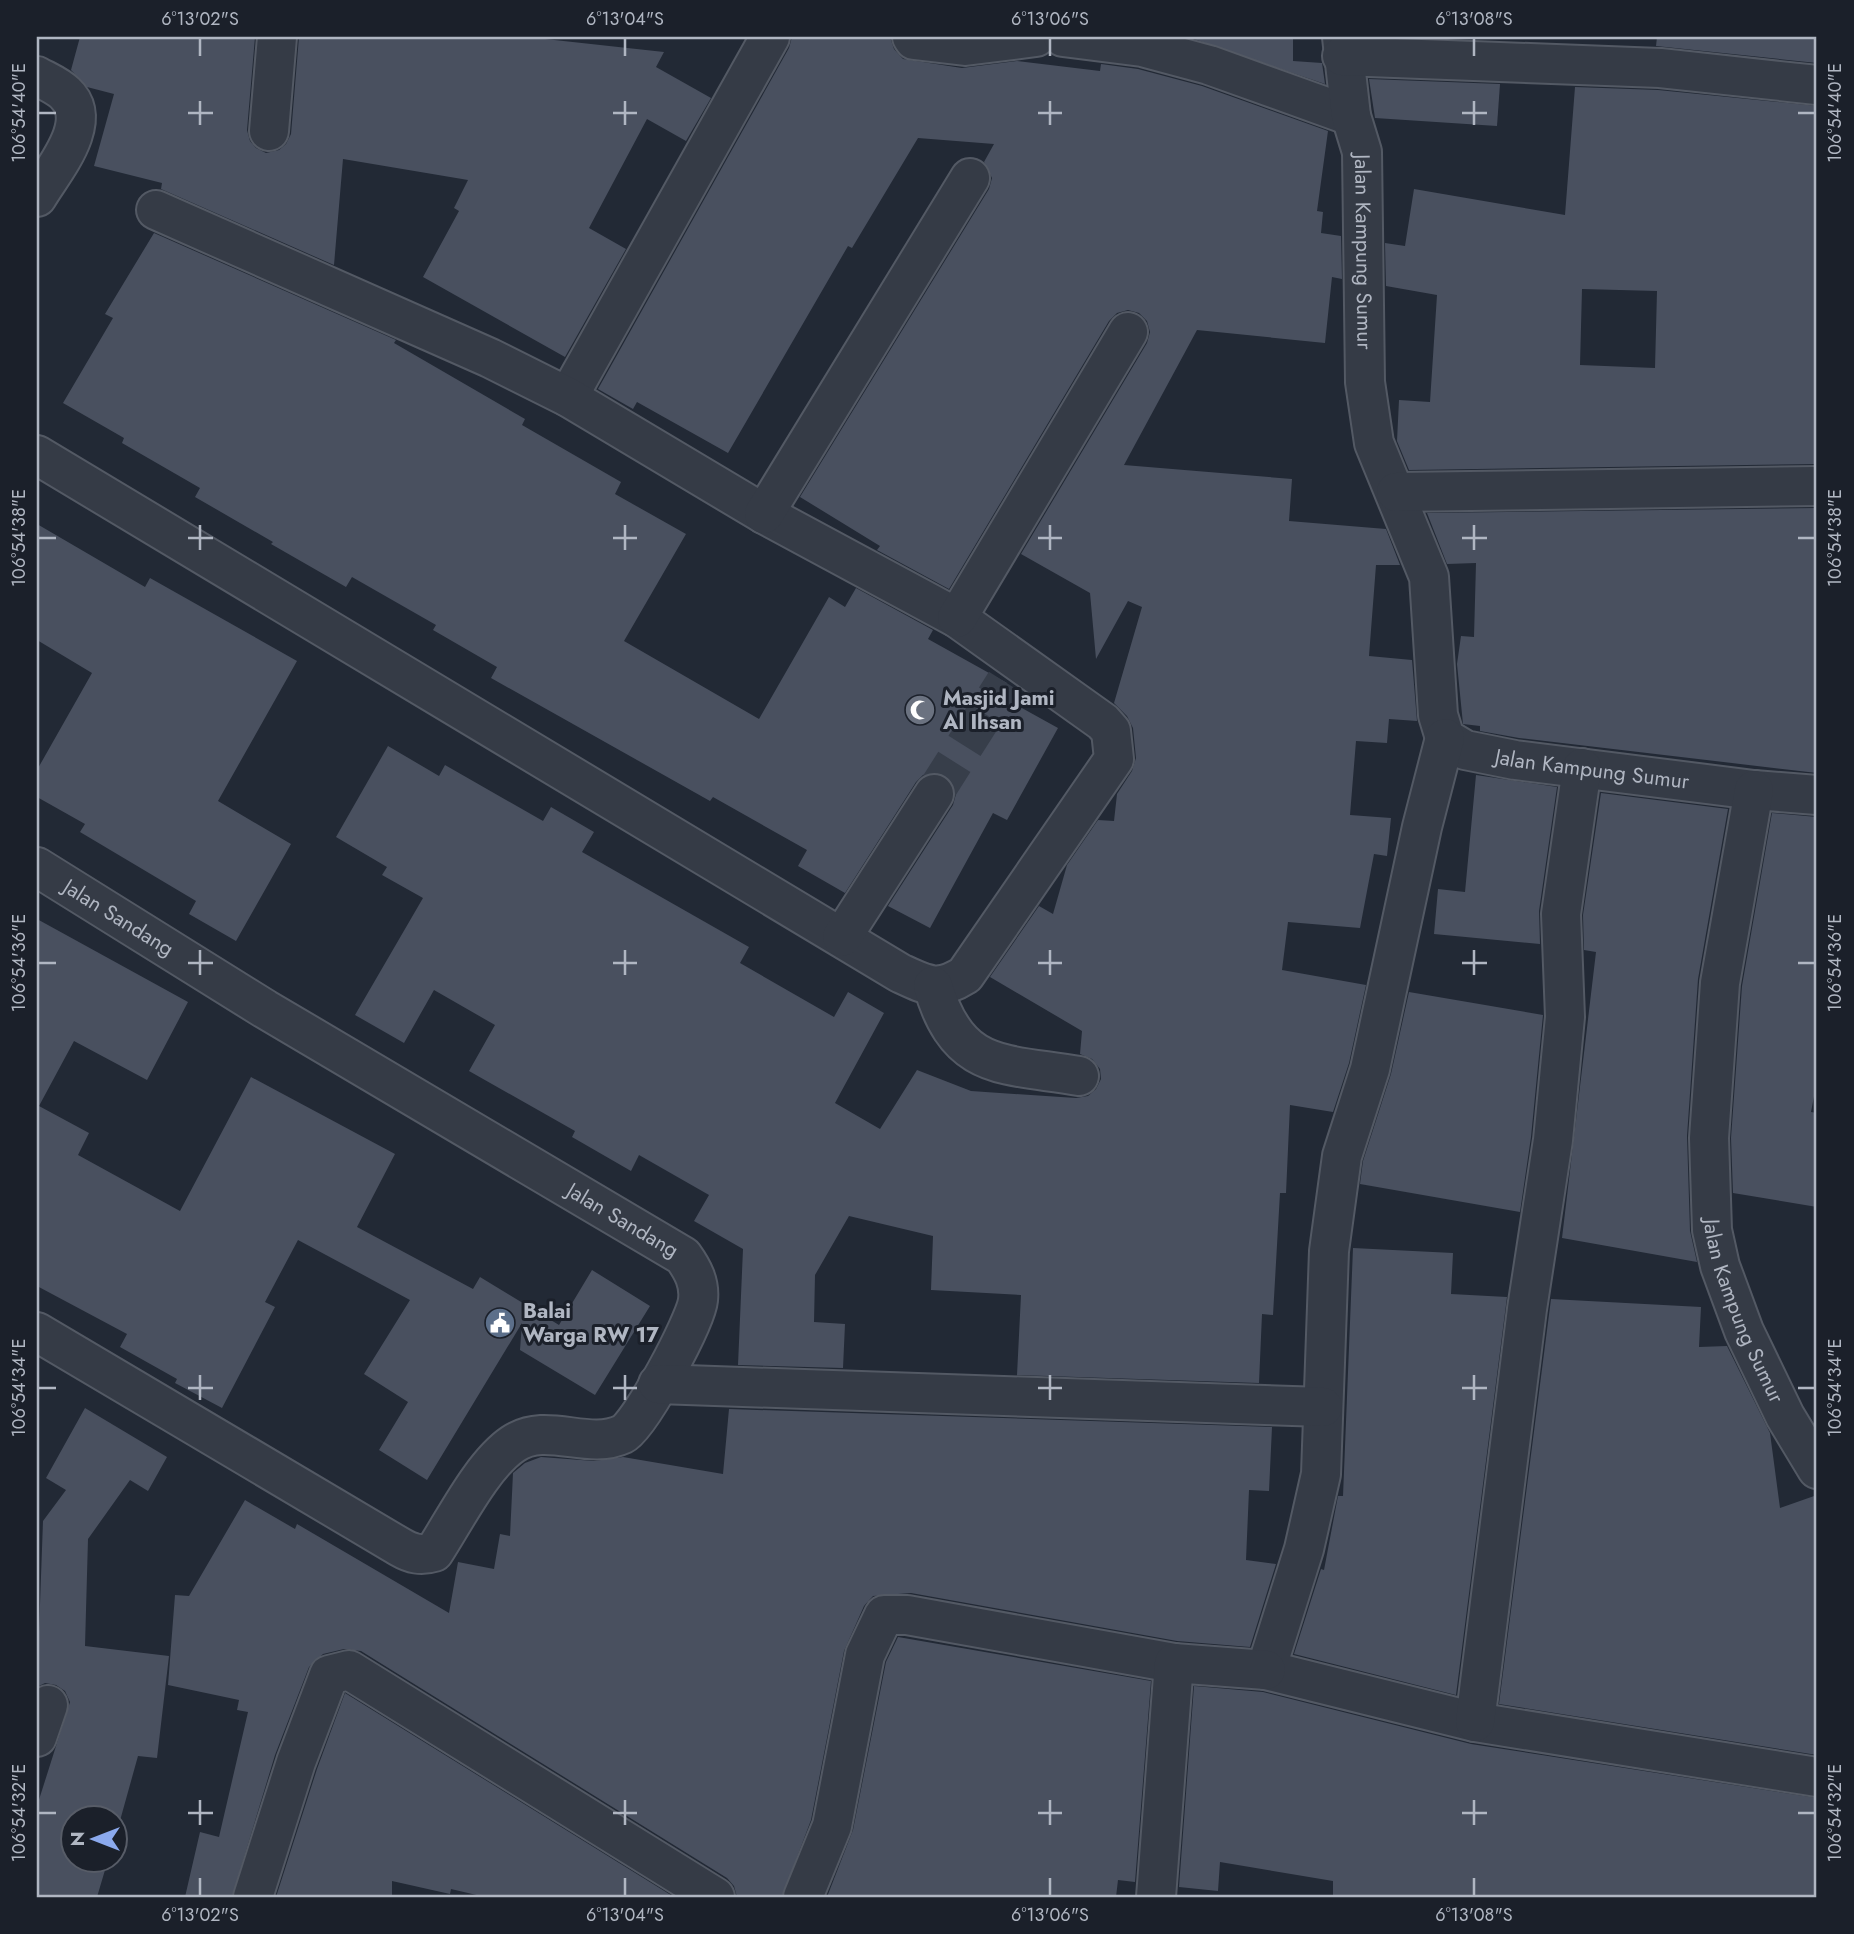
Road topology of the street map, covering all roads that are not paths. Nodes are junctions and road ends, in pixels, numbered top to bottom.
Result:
1 (277, 37) edge
2 (770, 37) edge
3 (912, 37) edge
4 (1036, 37) edge
5 (1063, 37) edge
6 (1342, 46) edge
7 (37, 76) edge
8 (1817, 85) edge
9 (1352, 116) junction
10 (269, 131) dead end
11 (970, 178) dead end
12 (37, 197) edge
13 (156, 210) dead end
14 (1128, 332) dead end
15 (568, 397) junction
16 (37, 455) edge
17 (1817, 486) edge
18 (1396, 492) junction
19 (764, 514) junction
20 (957, 618) junction
21 (1446, 738) junction
22 (1581, 768) junction
23 (1754, 790) junction
24 (934, 794) tunnel mouth
25 (1817, 794) edge
26 (37, 867) edge
27 (842, 937) junction
28 (933, 986) junction
29 (1079, 1076) dead end
30 (37, 1332) edge
31 (658, 1384) junction
32 (1323, 1407) junction
33 (1816, 1465) edge
34 (1174, 1663) junction
35 (1266, 1670) junction
36 (1475, 1722) junction
37 (1817, 1777) edge
38 (253, 1897) edge
39 (715, 1897) edge
40 (803, 1897) edge
41 (1156, 1897) edge

1 - 10 street
2 - 15 street
3 - 4 street
5 - 9 street
6 - 8 street
6 - 9 street, Jalan Kampung Sumur
7 - 12 street
9 - 18 street, Jalan Kampung Sumur
11 - 19 street
13 - 15 street
14 - 20 street
15 - 19 street
16 - 27 street
17 - 18 street
18 - 21 street, Jalan Kampung Sumur
19 - 20 street
20 - 28 street
21 - 22 street, Jalan Kampung Sumur
21 - 32 street
22 - 23 street, Jalan Kampung Sumur
22 - 36 street
23 - 25 street
23 - 33 street, Jalan Kampung Sumur
24 - 27 street
26 - 31 street, Jalan Sandang
27 - 28 street
28 - 29 street
30 - 31 street, Jalan Sandang
31 - 32 street
32 - 35 street
34 - 35 street
34 - 40 street
34 - 41 street
35 - 36 street
36 - 37 street
38 - 39 street

